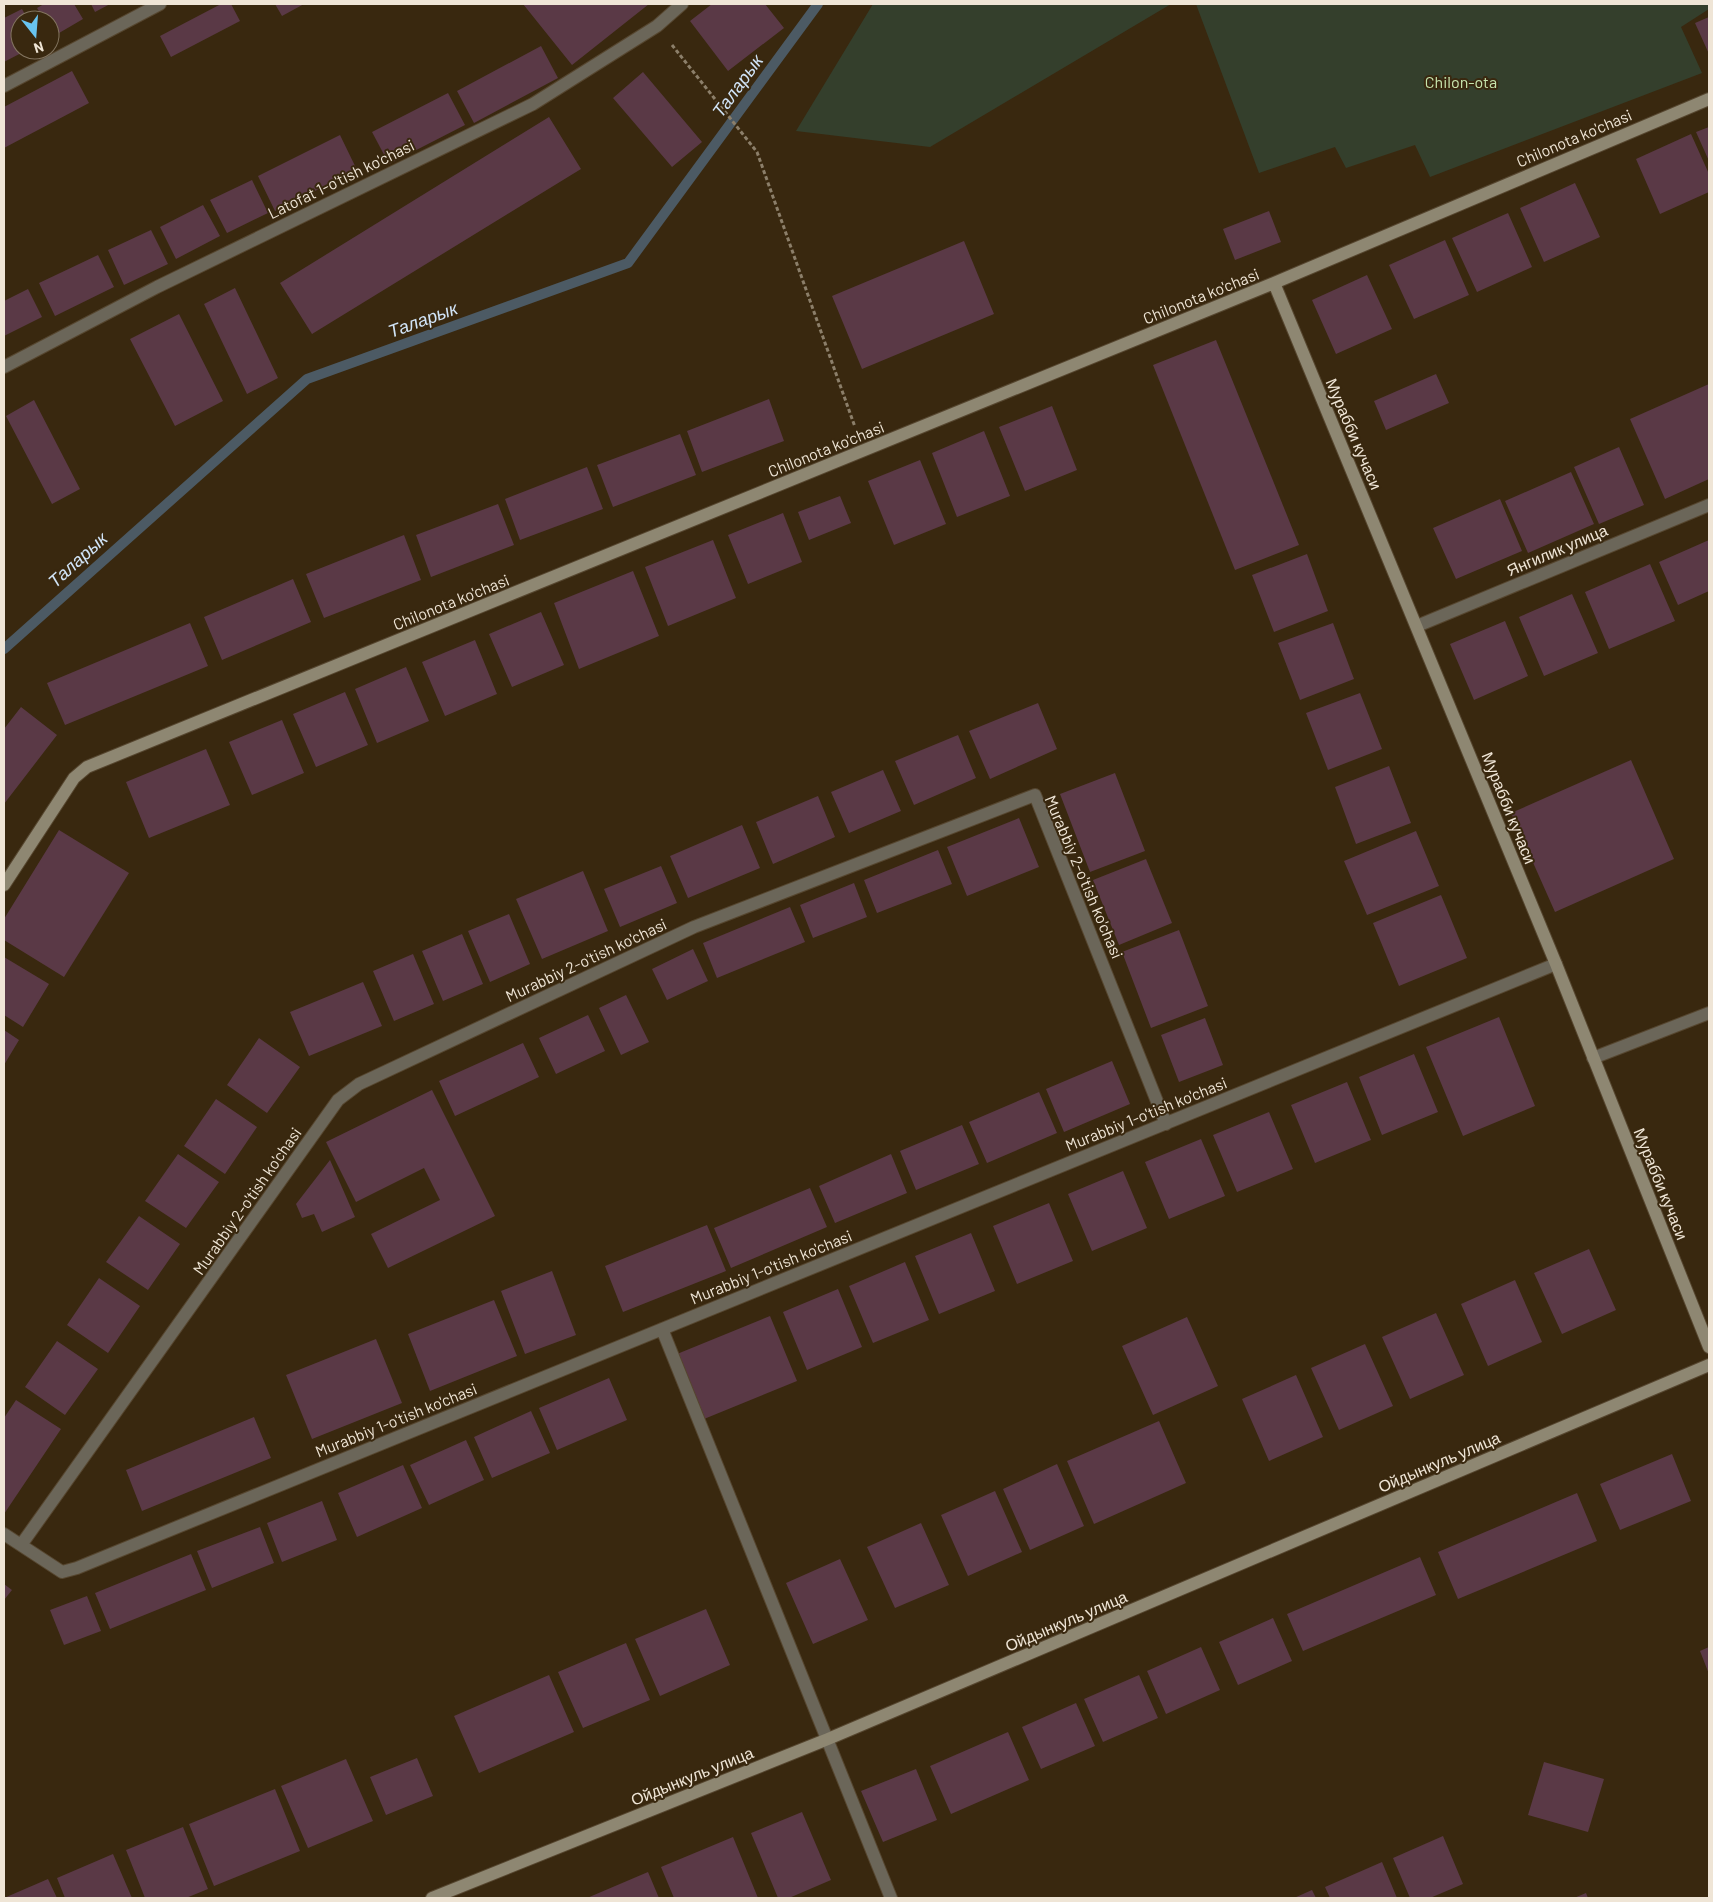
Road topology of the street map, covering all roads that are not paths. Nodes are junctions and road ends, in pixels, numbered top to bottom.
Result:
1 (160, 4) edge
2 (682, 4) edge
3 (4, 86) edge
4 (1709, 99) edge
5 (1274, 283) junction
6 (4, 367) edge
7 (1709, 505) edge
8 (1417, 626) junction
9 (4, 885) edge
10 (1556, 964) junction
11 (1709, 1013) edge
12 (1593, 1058) junction
13 (1166, 1124) junction
14 (662, 1329) junction
15 (1709, 1347) edge
16 (1709, 1365) edge
17 (4, 1534) edge
18 (21, 1545) junction
19 (828, 1739) junction
20 (432, 1898) edge
21 (891, 1898) edge

1 - 3 street
2 - 6 street, Latofat 1-o'tish ko'chasi
4 - 5 street, Chilonota ko'chasi
5 - 8 street, Мурабби кучаси
5 - 9 street, Chilonota ko'chasi
7 - 8 street, Янгилик улица
8 - 10 street, Мурабби кучаси
10 - 12 street, Мурабби кучаси
10 - 13 street, Murabbiy 1-o'tish ko'chasi
11 - 12 street
12 - 15 street, Мурабби кучаси
13 - 14 street, Murabbiy 1-o'tish ko'chasi
13 - 18 street, Murabbiy 2-o'tish ko'chasi
14 - 18 street, Murabbiy 1-o'tish ko'chasi
14 - 19 street
16 - 19 street, Ойдынкуль улица
17 - 18 street, Murabbiy 1-o'tish ko'chasi
19 - 20 street, Ойдынкуль улица
19 - 21 street

